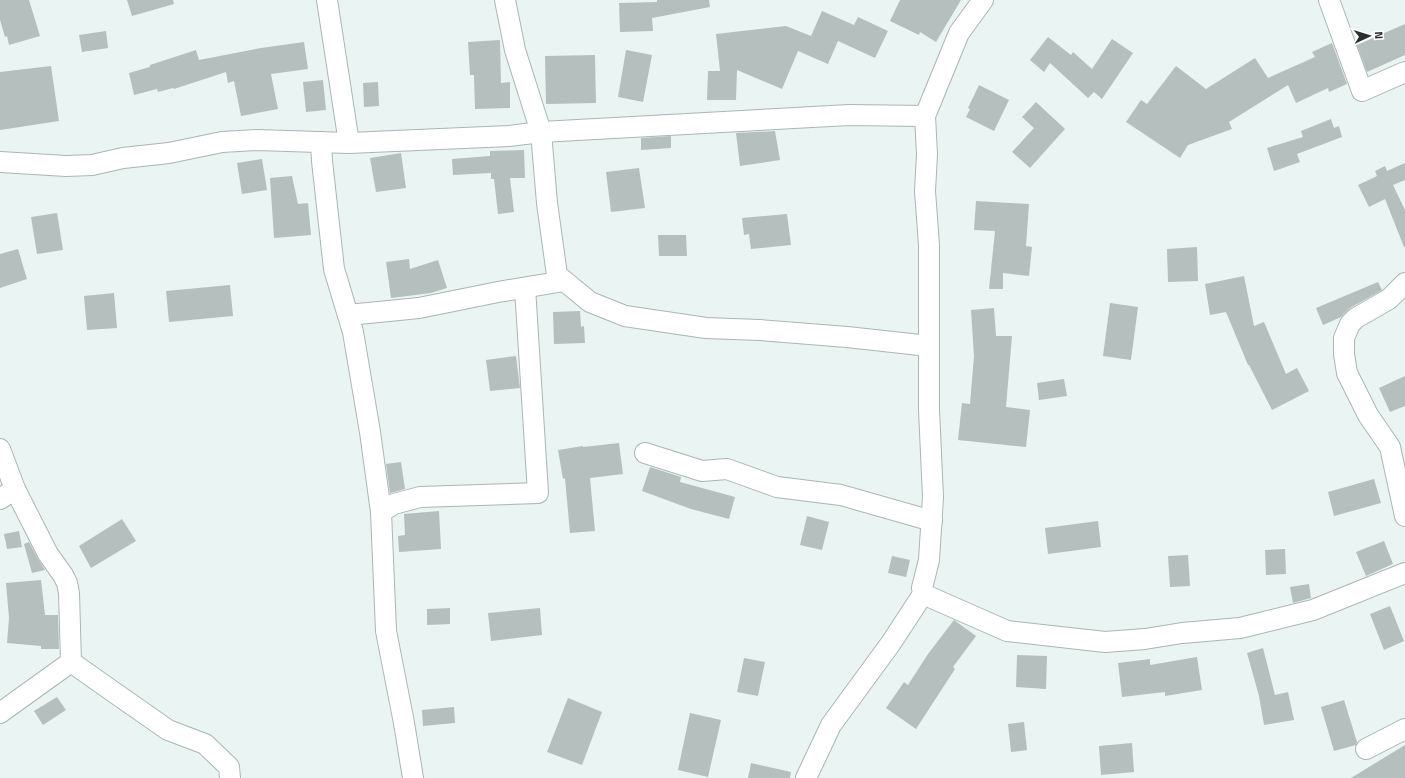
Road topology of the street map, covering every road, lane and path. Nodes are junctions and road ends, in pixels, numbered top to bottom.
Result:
1 (327, 0) edge
2 (505, 0) edge
3 (983, 0) edge
4 (1329, 0) edge
5 (1405, 72) edge
6 (925, 116) junction
7 (541, 132) junction
8 (321, 142) junction
9 (348, 143) junction
10 (0, 162) edge
11 (564, 281) junction
12 (1405, 282) edge
13 (525, 288) junction
14 (348, 315) junction
15 (929, 346) junction
16 (0, 448) edge
17 (645, 453) dead end
18 (8, 494) edge
19 (381, 512) junction
20 (1405, 516) edge
21 (932, 521) junction
22 (1405, 574) edge
23 (923, 594) junction
24 (71, 662) junction
25 (0, 713) edge
26 (1405, 729) edge
27 (1366, 749) dead end
28 (230, 778) edge
29 (413, 778) edge
30 (806, 778) edge

1 - 9 street
2 - 7 street
3 - 6 street
4 - 5 street
6 - 7 street
6 - 15 street
7 - 9 street
7 - 11 street
8 - 9 street
8 - 10 street
8 - 14 street
11 - 13 street
11 - 15 street
12 - 20 street
13 - 14 street
13 - 19 street
14 - 19 street
15 - 21 street
16 - 18 street
17 - 21 street
18 - 24 street
19 - 29 street
21 - 23 street
22 - 23 street
23 - 30 street
24 - 25 street
24 - 28 street
26 - 27 street

